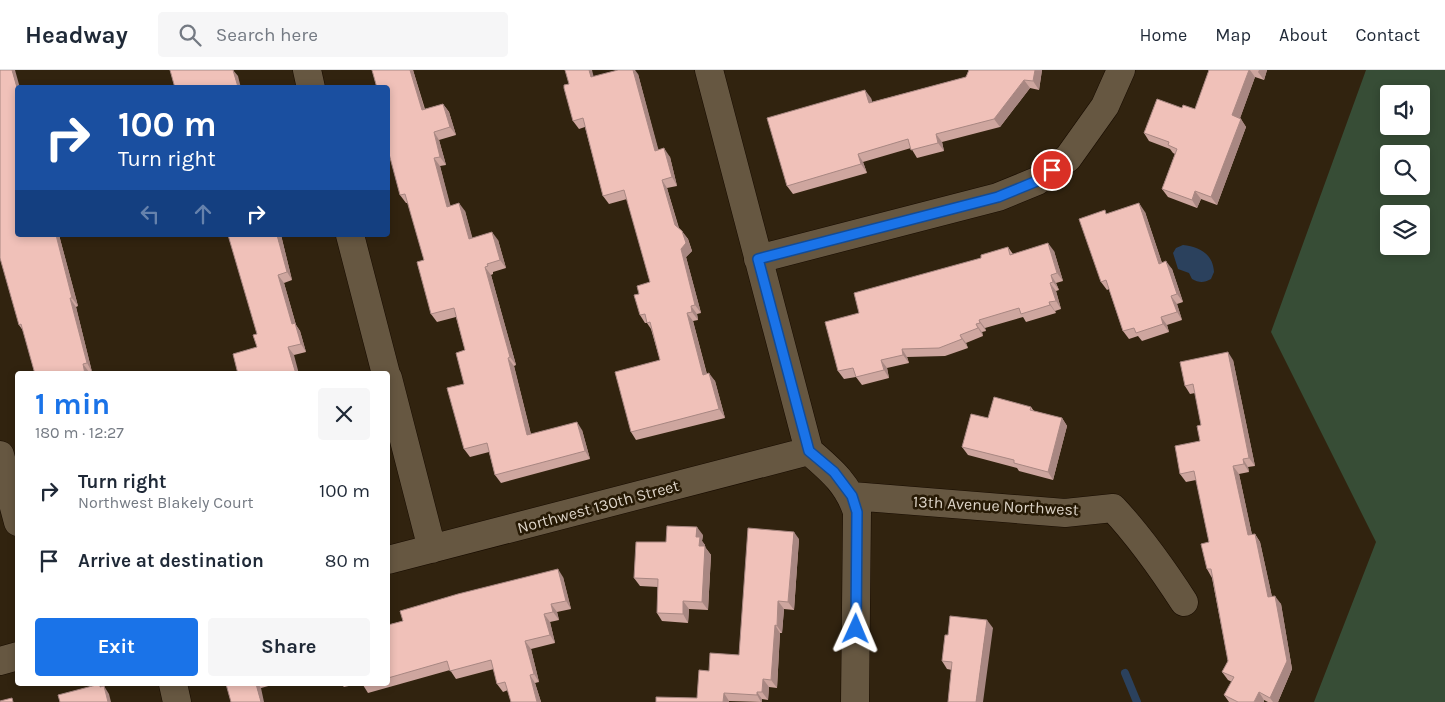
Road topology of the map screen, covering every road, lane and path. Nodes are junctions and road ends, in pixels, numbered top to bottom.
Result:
1 (307, 70) edge
2 (709, 70) edge
3 (1121, 70) edge
4 (311, 85) edge
5 (351, 237) edge
6 (758, 259) junction
7 (385, 371) edge
8 (390, 386) edge
9 (809, 451) junction
10 (0, 455) edge
11 (852, 496) junction
12 (15, 511) edge
13 (432, 549) junction
14 (390, 560) edge
15 (1184, 602) dead end
16 (15, 657) edge
17 (0, 661) edge
18 (173, 686) edge
19 (177, 702) edge
20 (855, 702) edge

1 - 4 street
2 - 6 street
3 - 6 street
5 - 7 street
6 - 9 street
8 - 13 street
9 - 11 street
9 - 13 street, Northwest 130th Street
10 - 12 street
11 - 15 street, 13th Avenue Northwest
11 - 20 street
13 - 14 street, Northwest 130th Street
16 - 17 street
18 - 19 street

